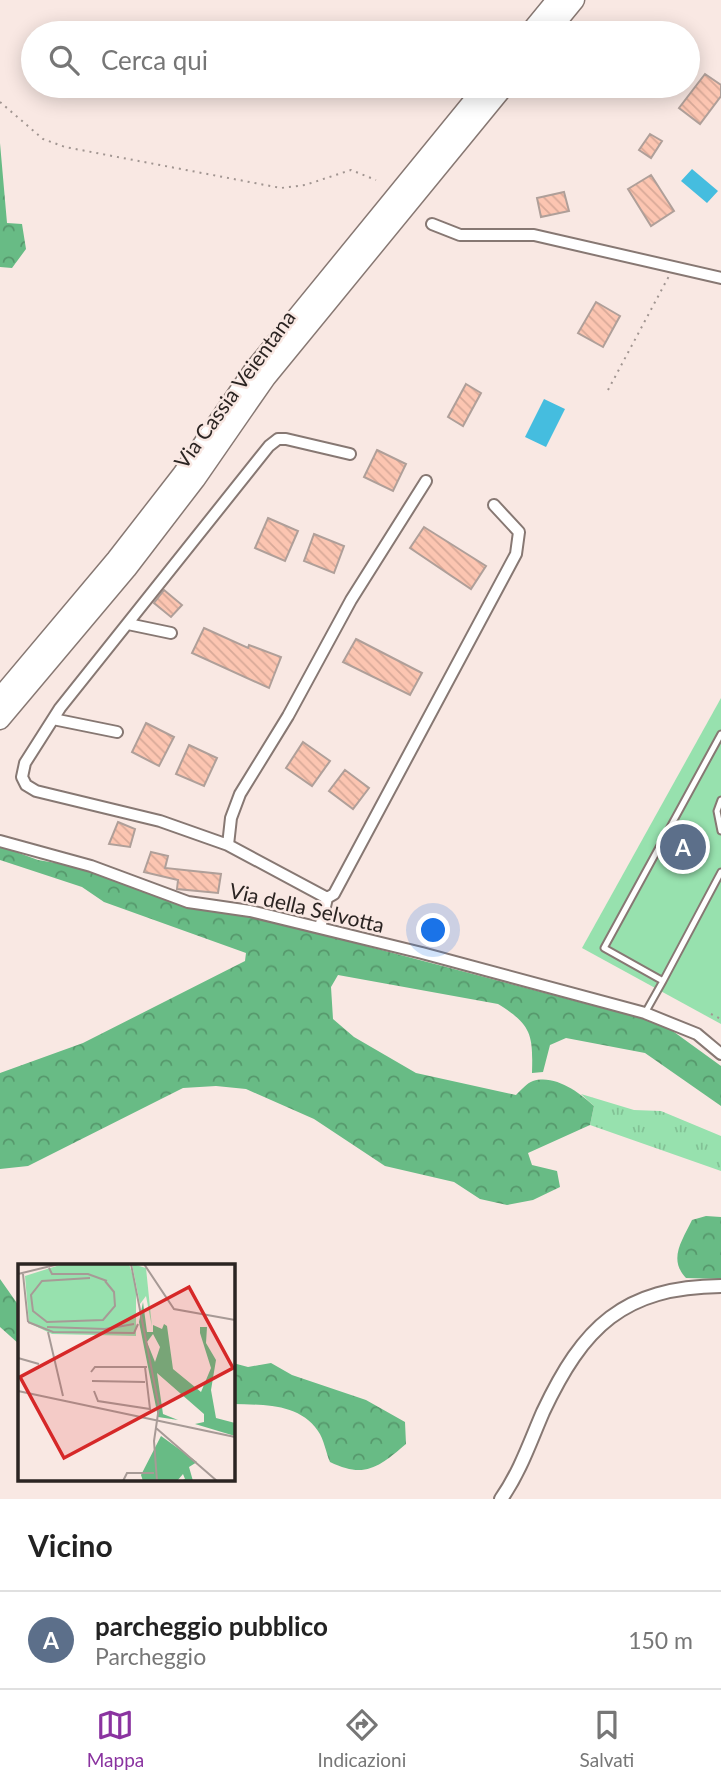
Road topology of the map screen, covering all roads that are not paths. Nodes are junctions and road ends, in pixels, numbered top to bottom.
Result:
1 (556, 0) edge
2 (575, 0) edge
3 (539, 21) edge
4 (558, 21) edge
5 (475, 98) edge
6 (495, 98) edge
7 (432, 224) dead end
8 (721, 278) edge
9 (350, 454) dead end
10 (426, 481) dead end
11 (494, 505) dead end
12 (128, 624) junction
13 (171, 633) dead end
14 (0, 697) edge
15 (53, 719) junction
16 (0, 720) edge
17 (117, 732) dead end
18 (721, 734) edge
19 (721, 800) edge
20 (721, 831) edge
21 (0, 841) edge
22 (228, 845) junction
23 (721, 872) edge
24 (327, 898) junction
25 (320, 928) junction
26 (663, 981) junction
27 (645, 1013) junction
28 (721, 1054) edge
29 (721, 1286) edge
30 (501, 1499) edge

1 - 3 highway
2 - 4 highway
5 - 14 highway, Via Cassia Veientana
6 - 16 highway, Via Cassia Veientana
7 - 8 street
9 - 12 street
10 - 22 street
11 - 24 street
12 - 13 street
12 - 15 street
15 - 17 street
15 - 22 street
18 - 26 lane
19 - 20 lane
21 - 25 street, Via della Selvotta
22 - 24 street
23 - 26 lane
24 - 25 street
25 - 27 street, Via della Selvotta
26 - 27 lane
27 - 28 street, Via della Selvotta
29 - 30 street

